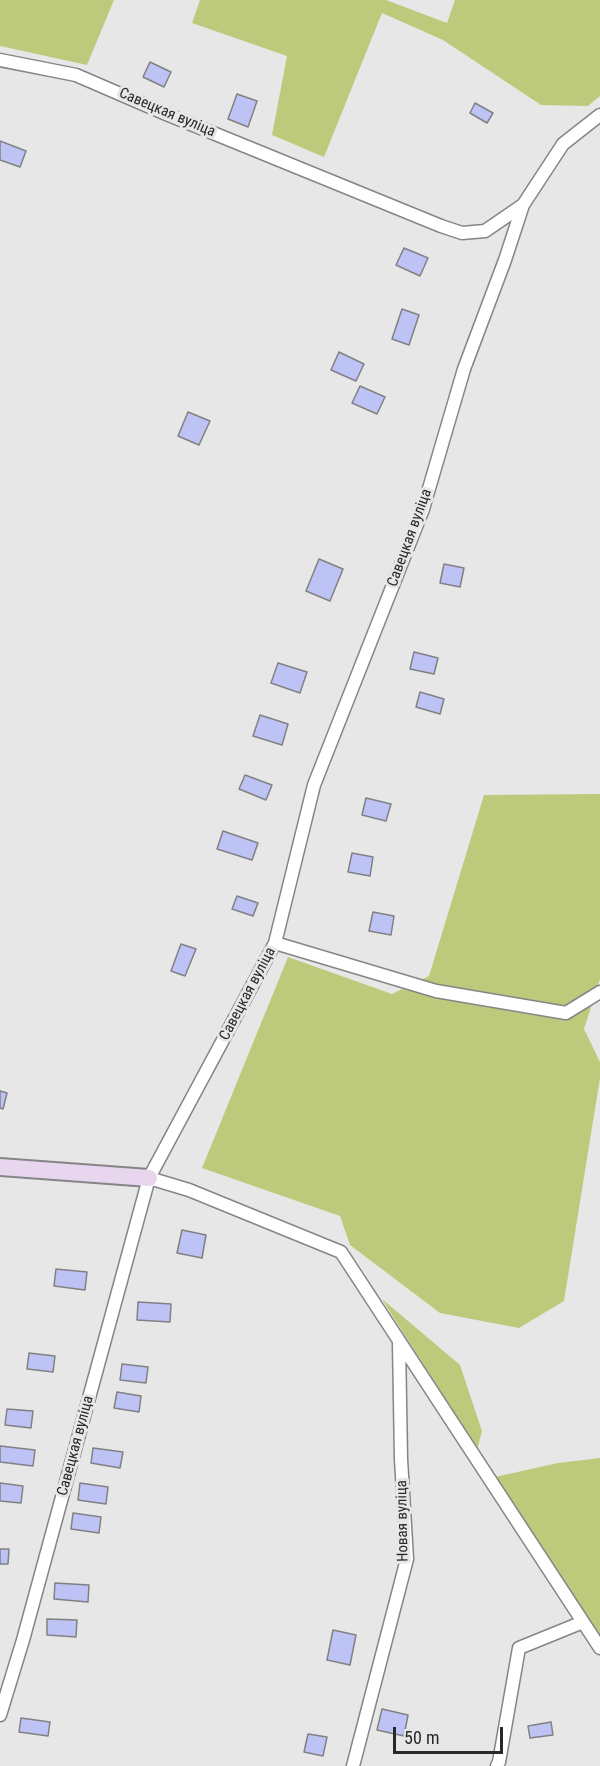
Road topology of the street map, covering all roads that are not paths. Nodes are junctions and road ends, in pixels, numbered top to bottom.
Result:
1 (0, 60) edge
2 (600, 115) edge
3 (523, 205) junction
4 (275, 943) junction
5 (600, 992) edge
6 (0, 1167) edge
7 (149, 1178) junction
8 (399, 1341) junction
9 (583, 1622) junction
10 (600, 1648) edge
11 (0, 1715) edge
12 (353, 1766) edge
13 (497, 1766) edge

1 - 3 street, Савецкая вуліца
2 - 3 street, Савецкая вуліца
3 - 4 street, Савецкая вуліца
4 - 5 street
4 - 7 street, Савецкая вуліца
6 - 7 street
7 - 8 street
7 - 11 street, Савецкая вуліца
8 - 9 street
8 - 12 street, Новая вуліца
9 - 10 street
9 - 13 street

